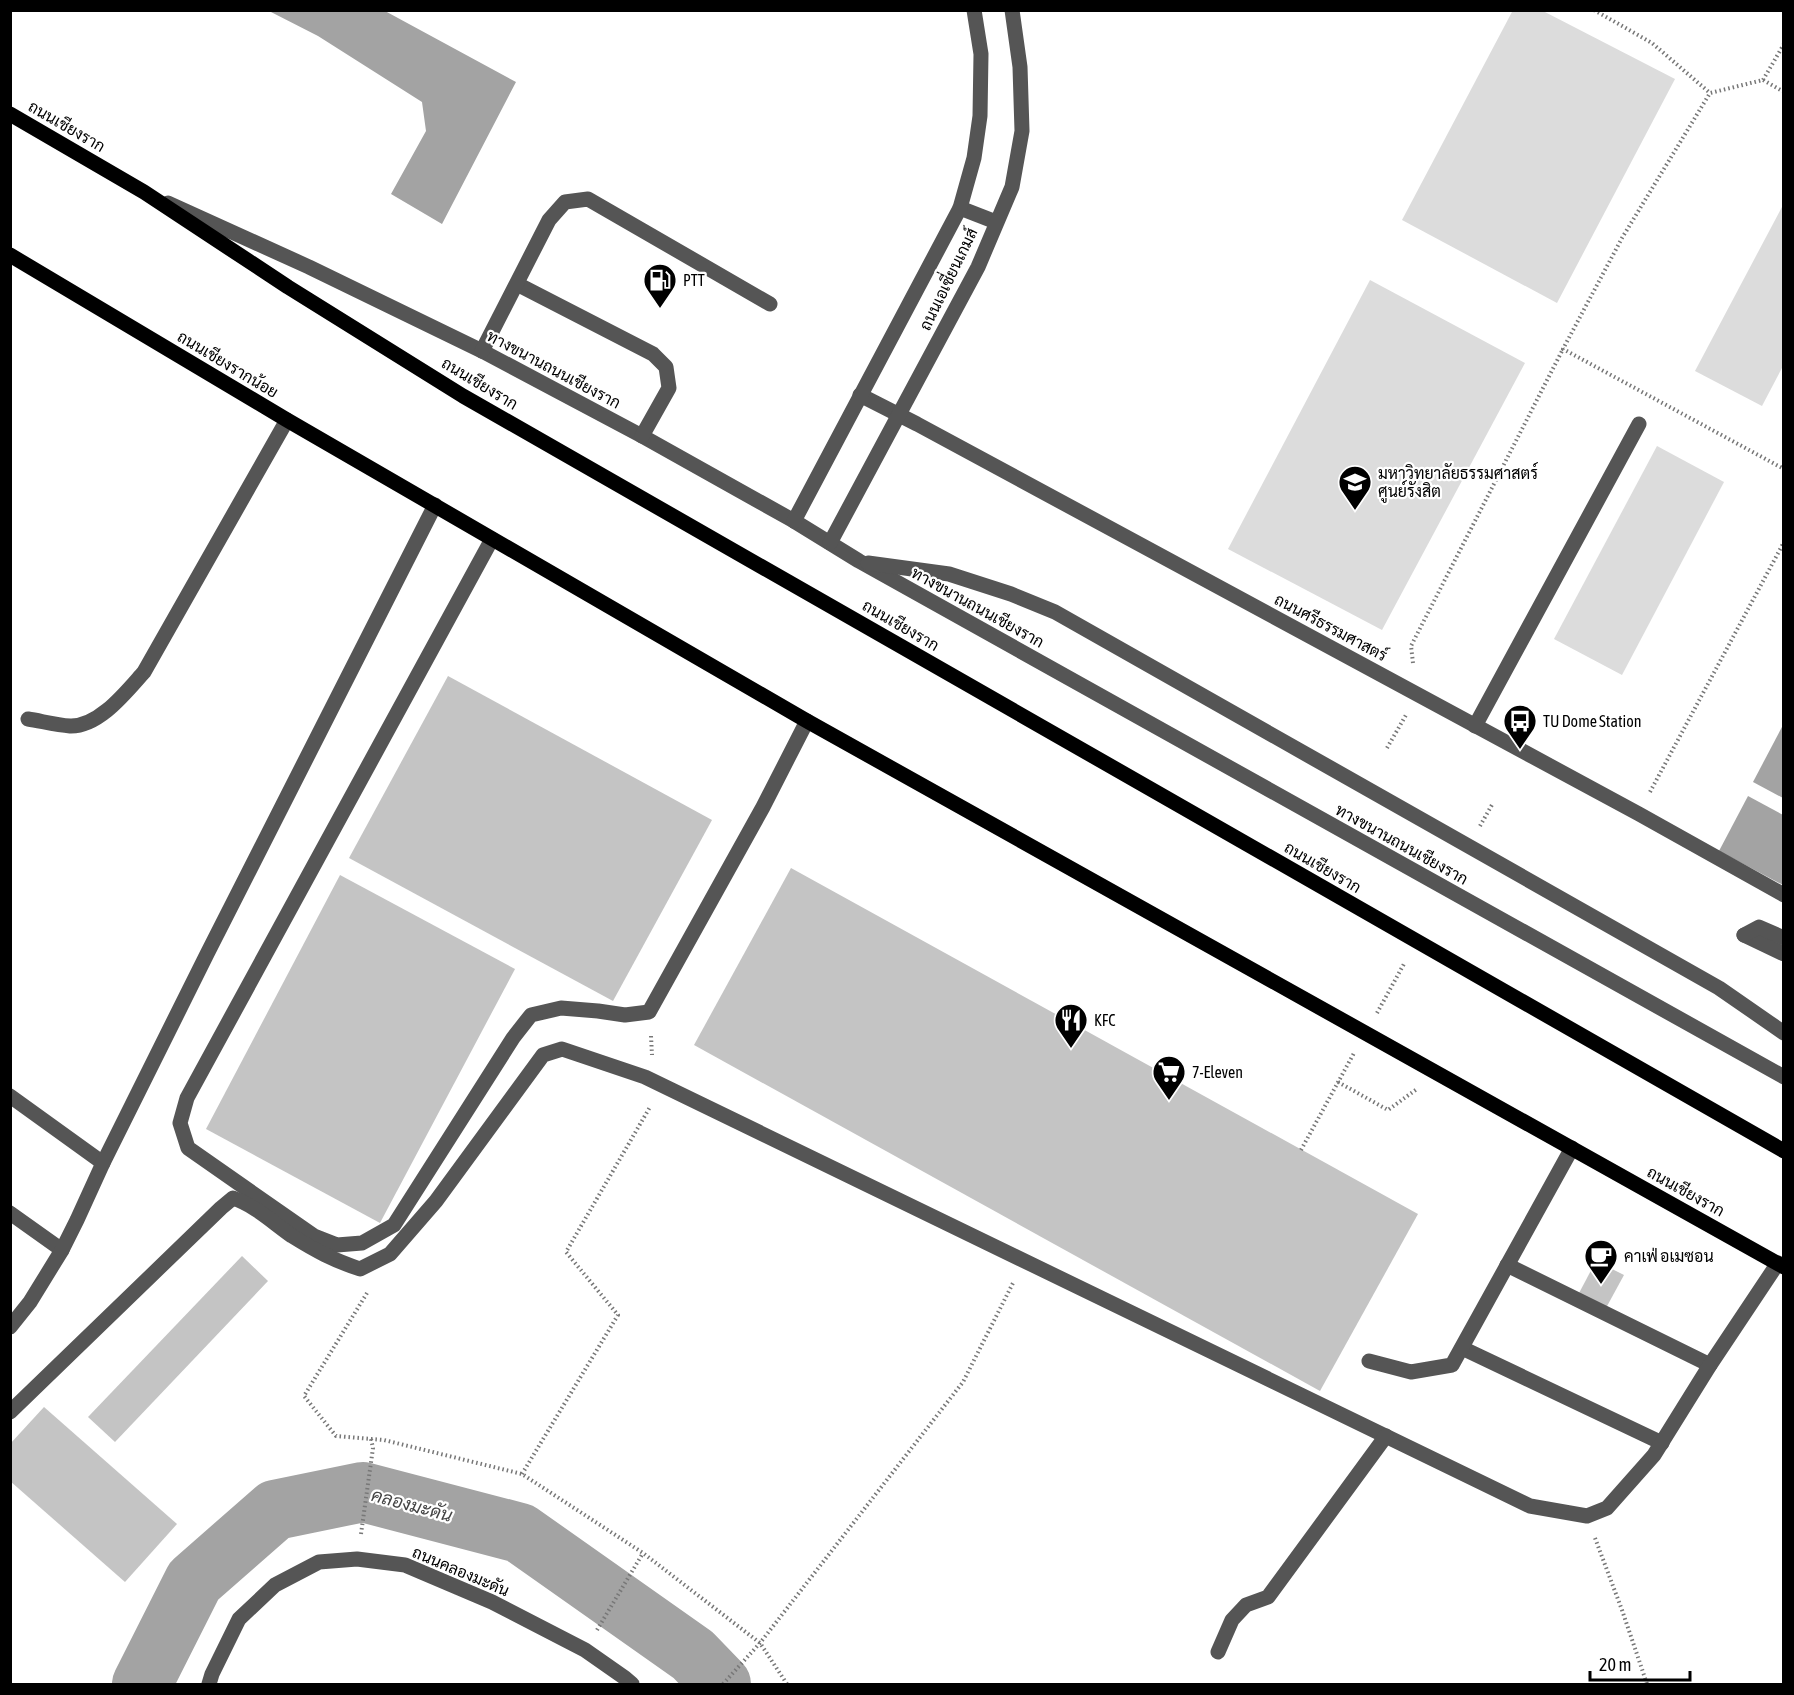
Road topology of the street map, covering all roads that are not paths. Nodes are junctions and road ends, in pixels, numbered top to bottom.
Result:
1 (974, 10) edge
2 (1012, 10) edge
3 (10, 114) edge
4 (144, 192) junction
5 (960, 208) junction
6 (996, 222) junction
7 (10, 255) edge
8 (517, 284) junction
9 (770, 304) dead end
10 (482, 351) junction
11 (860, 395) junction
12 (899, 414) junction
13 (287, 420) junction
14 (1639, 424) dead end
15 (642, 436) junction
16 (435, 505) junction
17 (794, 522) junction
18 (492, 539) junction
19 (830, 543) junction
20 (859, 561) junction
21 (28, 719) dead end
22 (807, 721) junction
23 (1475, 726) junction
24 (1784, 895) edge
25 (1784, 938) edge
26 (1784, 954) edge
27 (1784, 1033) edge
28 (1784, 1077) edge
29 (10, 1096) edge
30 (1572, 1148) junction
31 (1784, 1151) edge
32 (103, 1163) junction
33 (10, 1213) edge
34 (62, 1250) junction
35 (1507, 1265) junction
36 (1781, 1265) edge
37 (10, 1327) edge
38 (1462, 1348) junction
39 (1369, 1361) dead end
40 (1710, 1365) junction
41 (10, 1412) edge
42 (1386, 1436) junction
43 (1662, 1443) junction
44 (1218, 1652) dead end
45 (209, 1684) edge
46 (632, 1684) edge

1 - 5 street, ถนนเอเซี่ยนเกมส์
2 - 6 street, ถนนเอเซี่ยนเกมส์
3 - 4 main road, ถนนเชียงราก
4 - 10 street, ทางขนานถนนเชียงราก
4 - 31 main road, ถนนเชียงราก
5 - 6 street
5 - 11 street, ถนนเอเซี่ยนเกมส์
6 - 12 street, ถนนเอเซี่ยนเกมส์
7 - 13 main road, ถนนเชียงรากน้อย
8 - 9 street
8 - 10 street
8 - 15 street
10 - 15 street, ทางขนานถนนเชียงราก
11 - 12 street, ถนนศรีธรรมศาสตร์
11 - 17 street, ถนนเอเซี่ยนเกมส์
12 - 19 street, ถนนเอเซี่ยนเกมส์
12 - 23 street, ถนนศรีธรรมศาสตร์
13 - 16 main road, ถนนเชียงราก
13 - 21 street
14 - 23 street
15 - 17 street, ทางขนานถนนเชียงราก
16 - 18 main road, ถนนเชียงราก
16 - 32 street
17 - 19 street, ทางขนานถนนเชียงราก
18 - 22 main road, ถนนเชียงราก
18 - 22 street
19 - 20 street, ทางขนานถนนเชียงราก
20 - 27 street
20 - 28 street, ทางขนานถนนเชียงราก
22 - 30 main road, ถนนเชียงราก
23 - 24 street, ถนนศรีธรรมศาสตร์
25 - 26 street
29 - 32 street
30 - 35 street
30 - 36 main road, ถนนเชียงราก
32 - 34 street
33 - 34 street
34 - 37 street
35 - 38 street
35 - 40 street
36 - 40 street
38 - 39 street
38 - 43 street
40 - 43 street
41 - 42 street
42 - 43 street
42 - 44 street
45 - 46 street, ถนนคลองมะดัน

